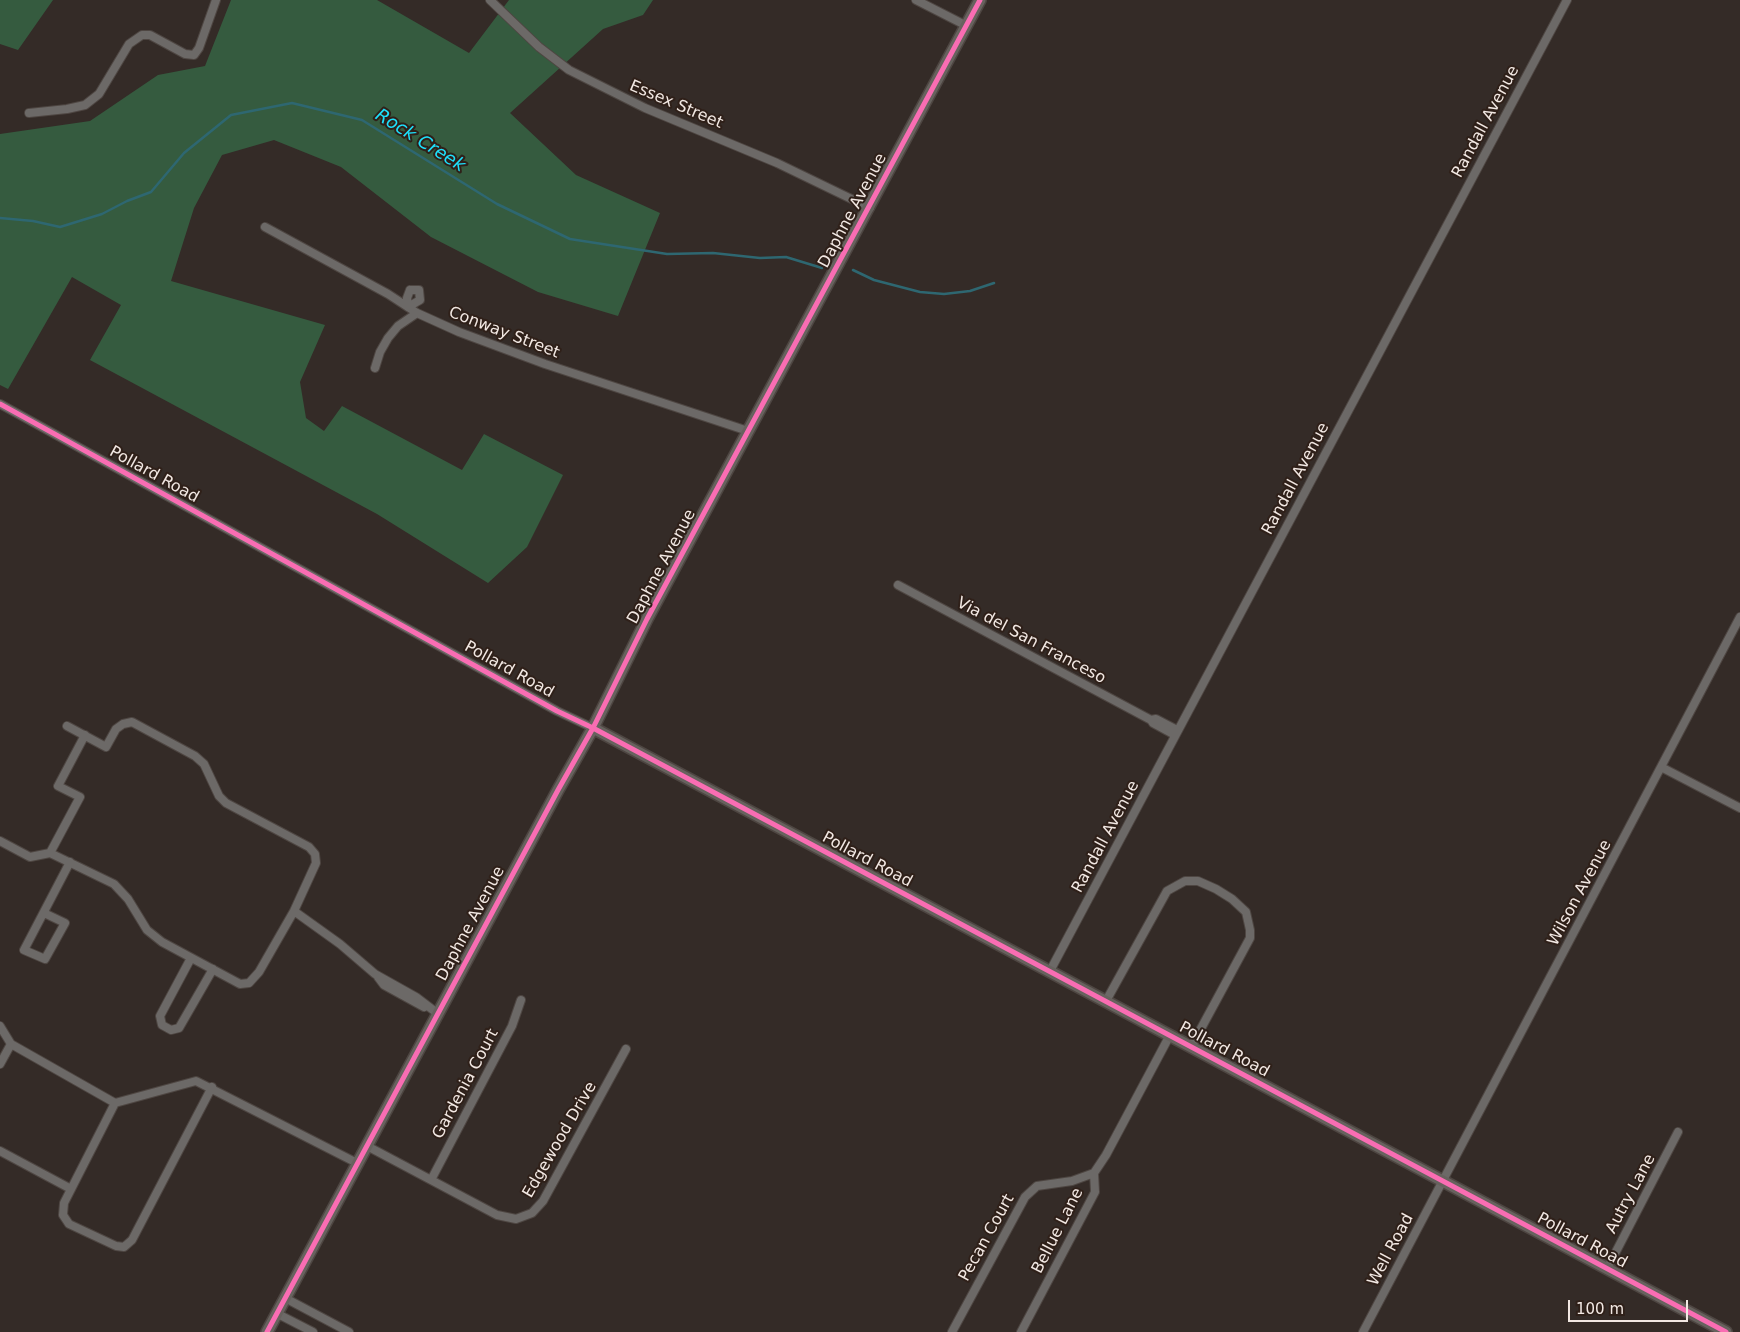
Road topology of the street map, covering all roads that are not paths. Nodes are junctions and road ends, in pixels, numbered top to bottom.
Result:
1 (216, 0) edge
2 (490, 0) edge
3 (916, 0) edge
4 (980, 0) edge
5 (1566, 0) edge
6 (967, 26) junction
7 (29, 113) dead end
8 (870, 208) junction
9 (264, 227) dead end
10 (417, 313) junction
11 (375, 368) dead end
12 (0, 404) edge
13 (748, 431) junction
14 (898, 585) dead end
15 (1740, 617) edge
16 (67, 726) dead end
17 (593, 728) junction
18 (1176, 732) junction
19 (85, 735) junction
20 (1661, 767) junction
21 (1740, 808) edge
22 (2, 843) edge
23 (50, 853) junction
24 (0, 854) edge
25 (70, 862) junction
26 (294, 911) junction
27 (44, 912) junction
28 (191, 958) junction
29 (212, 969) junction
30 (1050, 971) junction
31 (521, 1000) dead end
32 (1106, 1001) junction
33 (437, 1013) junction
34 (0, 1026) edge
35 (1170, 1036) junction
36 (11, 1044) junction
37 (1191, 1047) junction
38 (626, 1050) dead end
39 (0, 1064) edge
40 (212, 1087) junction
41 (115, 1103) junction
42 (1678, 1132) dead end
43 (366, 1146) junction
44 (0, 1152) edge
45 (358, 1163) junction
46 (1094, 1173) junction
47 (431, 1180) junction
48 (1443, 1181) junction
49 (71, 1188) junction
50 (1607, 1269) junction
51 (285, 1298) junction
52 (276, 1313) junction
53 (267, 1332) edge
54 (313, 1332) edge
55 (349, 1332) edge
56 (952, 1332) edge
57 (1021, 1332) edge
58 (1363, 1332) edge
59 (1726, 1332) edge

1 - 7 street
2 - 8 street, Essex Street
3 - 6 street
4 - 6 street, Daphne Avenue
5 - 18 street, Randall Avenue
6 - 8 street, Daphne Avenue
8 - 13 street, Daphne Avenue
9 - 10 street, Conway Street
10 - 11 street
10 - 13 street, Conway Street
12 - 17 street, Pollard Road
13 - 17 street, Daphne Avenue
14 - 18 street, Via del San Franceso
15 - 20 street, Wilson Avenue
16 - 19 street
17 - 30 street, Pollard Road
17 - 33 street, Daphne Avenue
18 - 30 street, Randall Avenue
19 - 23 street
19 - 26 street
20 - 21 street
20 - 48 street, Wilson Avenue
22 - 23 street
22 - 24 street
23 - 25 street
25 - 27 street
25 - 28 street
26 - 29 street
26 - 33 street
27 - 27 street
28 - 29 street
28 - 29 street
30 - 32 street, Pollard Road
31 - 47 street, Gardenia Court
32 - 35 street, Pollard Road
32 - 37 street
33 - 43 street, Daphne Avenue
34 - 36 street
35 - 37 street, Pollard Road
35 - 46 street, Bellue Lane
36 - 39 street
36 - 41 street
37 - 48 street, Pollard Road
38 - 47 street, Edgewood Drive
40 - 41 street
40 - 45 street
40 - 49 street
41 - 49 street
42 - 50 street, Autry Lane
43 - 45 street, Daphne Avenue
43 - 47 street, Edgewood Drive
44 - 49 street
45 - 51 street, Daphne Avenue
46 - 56 street, Pecan Court
46 - 57 street, Bellue Lane
48 - 50 street, Pollard Road
48 - 58 street, Well Road
50 - 59 street, Pollard Road
51 - 52 street, Daphne Avenue
51 - 55 street
52 - 53 street, Daphne Avenue
52 - 54 street

